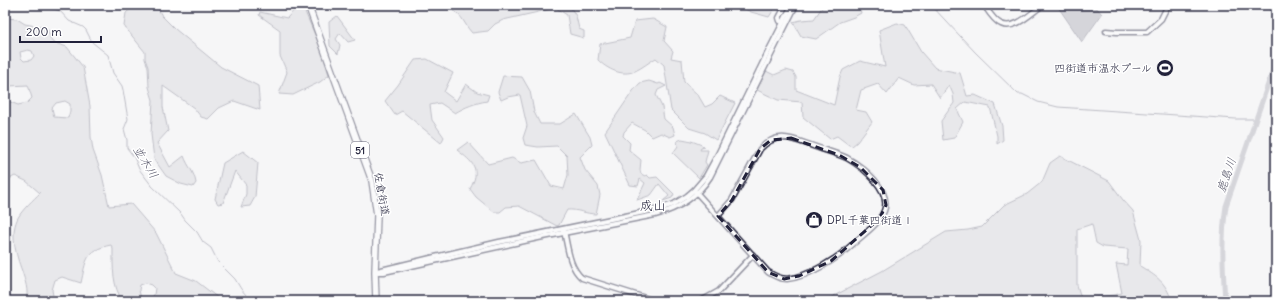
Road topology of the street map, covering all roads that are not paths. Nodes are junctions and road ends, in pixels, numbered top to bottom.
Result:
1 (308, 5) edge
2 (786, 5) edge
3 (792, 5) edge
4 (796, 5) edge
5 (984, 5) edge
6 (1043, 5) edge
7 (1168, 5) edge
8 (783, 22) junction
9 (1106, 31) dead end
10 (696, 192) junction
11 (718, 216) junction
12 (564, 231) junction
13 (753, 255) junction
14 (375, 272) junction
15 (376, 301) edge
16 (655, 301) edge
17 (702, 301) edge

1 - 14 highway, 佐倉街道 / 51
2 - 8 street
3 - 8 street
4 - 10 street
5 - 6 street
7 - 9 street
8 - 10 street
10 - 11 street
10 - 12 street
11 - 13 street
11 - 13 street
12 - 14 street
12 - 16 street
13 - 17 street
14 - 15 highway, 佐倉街道 / 51

